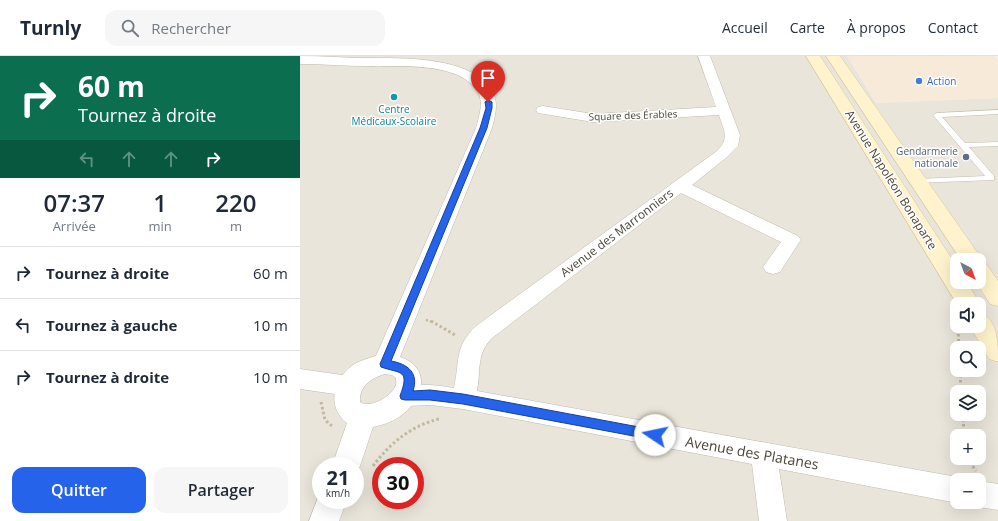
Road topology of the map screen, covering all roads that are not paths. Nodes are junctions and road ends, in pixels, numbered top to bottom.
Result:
1 (704, 56) edge
2 (813, 56) edge
3 (833, 56) edge
4 (300, 60) edge
5 (543, 110) dead end
6 (724, 111) junction
7 (998, 112) edge
8 (998, 144) edge
9 (963, 145) junction
10 (991, 178) junction
11 (918, 181) junction
12 (998, 185) edge
13 (681, 186) junction
14 (967, 253) edge
15 (773, 267) dead end
16 (986, 280) edge
17 (965, 297) edge
18 (998, 298) edge
19 (986, 332) edge
20 (998, 352) edge
21 (385, 364) junction
22 (300, 379) edge
23 (349, 386) junction
24 (405, 396) junction
25 (463, 399) junction
26 (363, 416) junction
27 (764, 455) junction
28 (349, 457) edge
29 (950, 489) edge
30 (986, 495) edge
31 (998, 497) edge
32 (329, 509) edge
33 (324, 521) edge
34 (774, 521) edge

1 - 6 street, Avenue des Marronniers
2 - 17 main road, Avenue Napoléon Bonaparte
3 - 11 main road, Avenue Napoléon Bonaparte
4 - 21 street
5 - 6 street, Square des Érables
6 - 13 street, Avenue des Marronniers
7 - 9 lane
8 - 9 lane
9 - 10 lane
10 - 11 lane
10 - 12 lane
11 - 14 main road, Avenue Napoléon Bonaparte
13 - 15 street
13 - 25 street, Avenue des Marronniers
16 - 18 main road
19 - 20 main road
21 - 23 street
21 - 24 street
22 - 23 street
23 - 26 street
24 - 25 street, Avenue des Platanes
24 - 26 street
25 - 27 street, Avenue des Platanes
26 - 28 street
27 - 29 street, Avenue des Platanes
27 - 34 street
30 - 31 street
32 - 33 street

